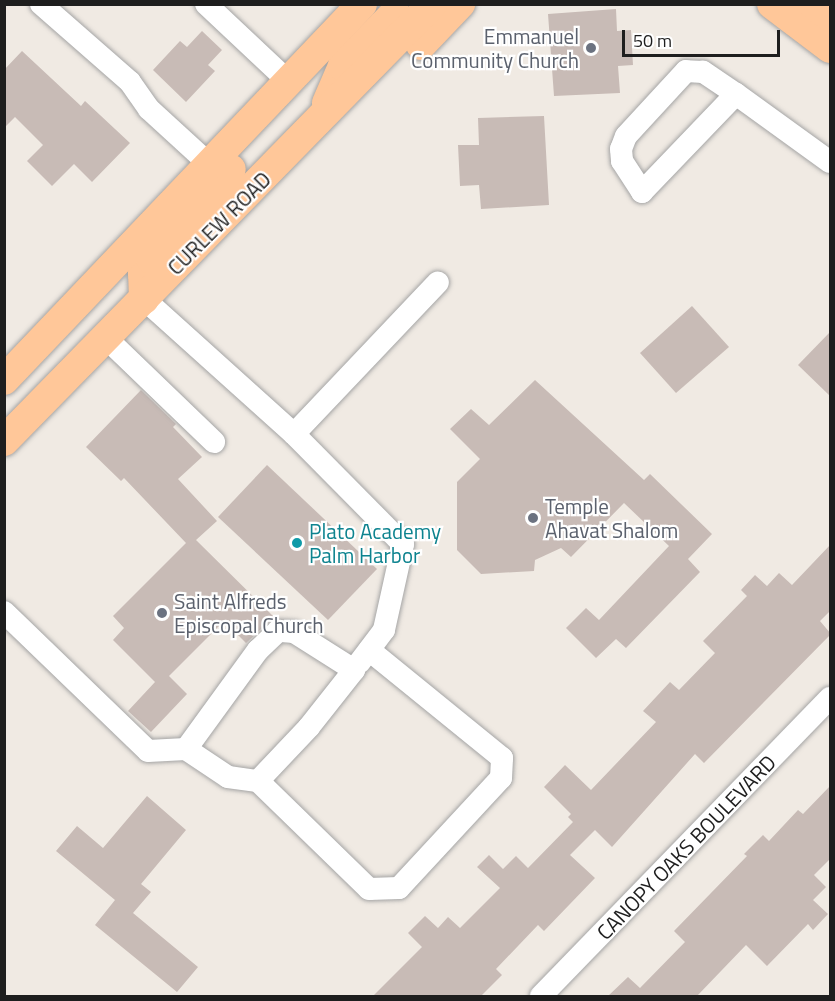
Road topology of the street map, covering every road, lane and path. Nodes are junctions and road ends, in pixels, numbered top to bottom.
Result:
1 (41, 4) edge
2 (206, 4) edge
3 (403, 4) edge
4 (432, 4) edge
5 (460, 4) edge
6 (772, 4) edge
7 (813, 4) edge
8 (360, 5) edge
9 (831, 17) edge
10 (831, 48) edge
11 (288, 81) junction
12 (736, 94) junction
13 (259, 112) junction
14 (319, 122) junction
15 (831, 162) edge
16 (209, 164) junction
17 (438, 282) dead end
18 (144, 299) junction
19 (106, 338) junction
20 (4, 380) edge
21 (294, 434) junction
22 (4, 441) edge
23 (214, 442) dead end
24 (4, 612) edge
25 (369, 650) junction
26 (354, 670) junction
27 (831, 698) edge
28 (186, 749) junction
29 (258, 781) junction
30 (541, 996) edge

1 - 16 street
2 - 11 street
3 - 14 main road
4 - 14 main road, CURLEW ROAD
5 - 14 main road
6 - 10 main road
7 - 9 main road
8 - 11 main road
11 - 13 main road
12 - 12 street
12 - 15 street
13 - 16 main road
13 - 18 main road
14 - 18 main road, CURLEW ROAD
16 - 20 main road
17 - 21 street
18 - 19 main road, CURLEW ROAD
18 - 21 street
19 - 22 main road, CURLEW ROAD
19 - 23 street
21 - 25 street
24 - 28 street
25 - 26 street
25 - 29 street
26 - 28 street
26 - 29 street
27 - 30 street, CANOPY OAKS BOULEVARD
28 - 29 street

